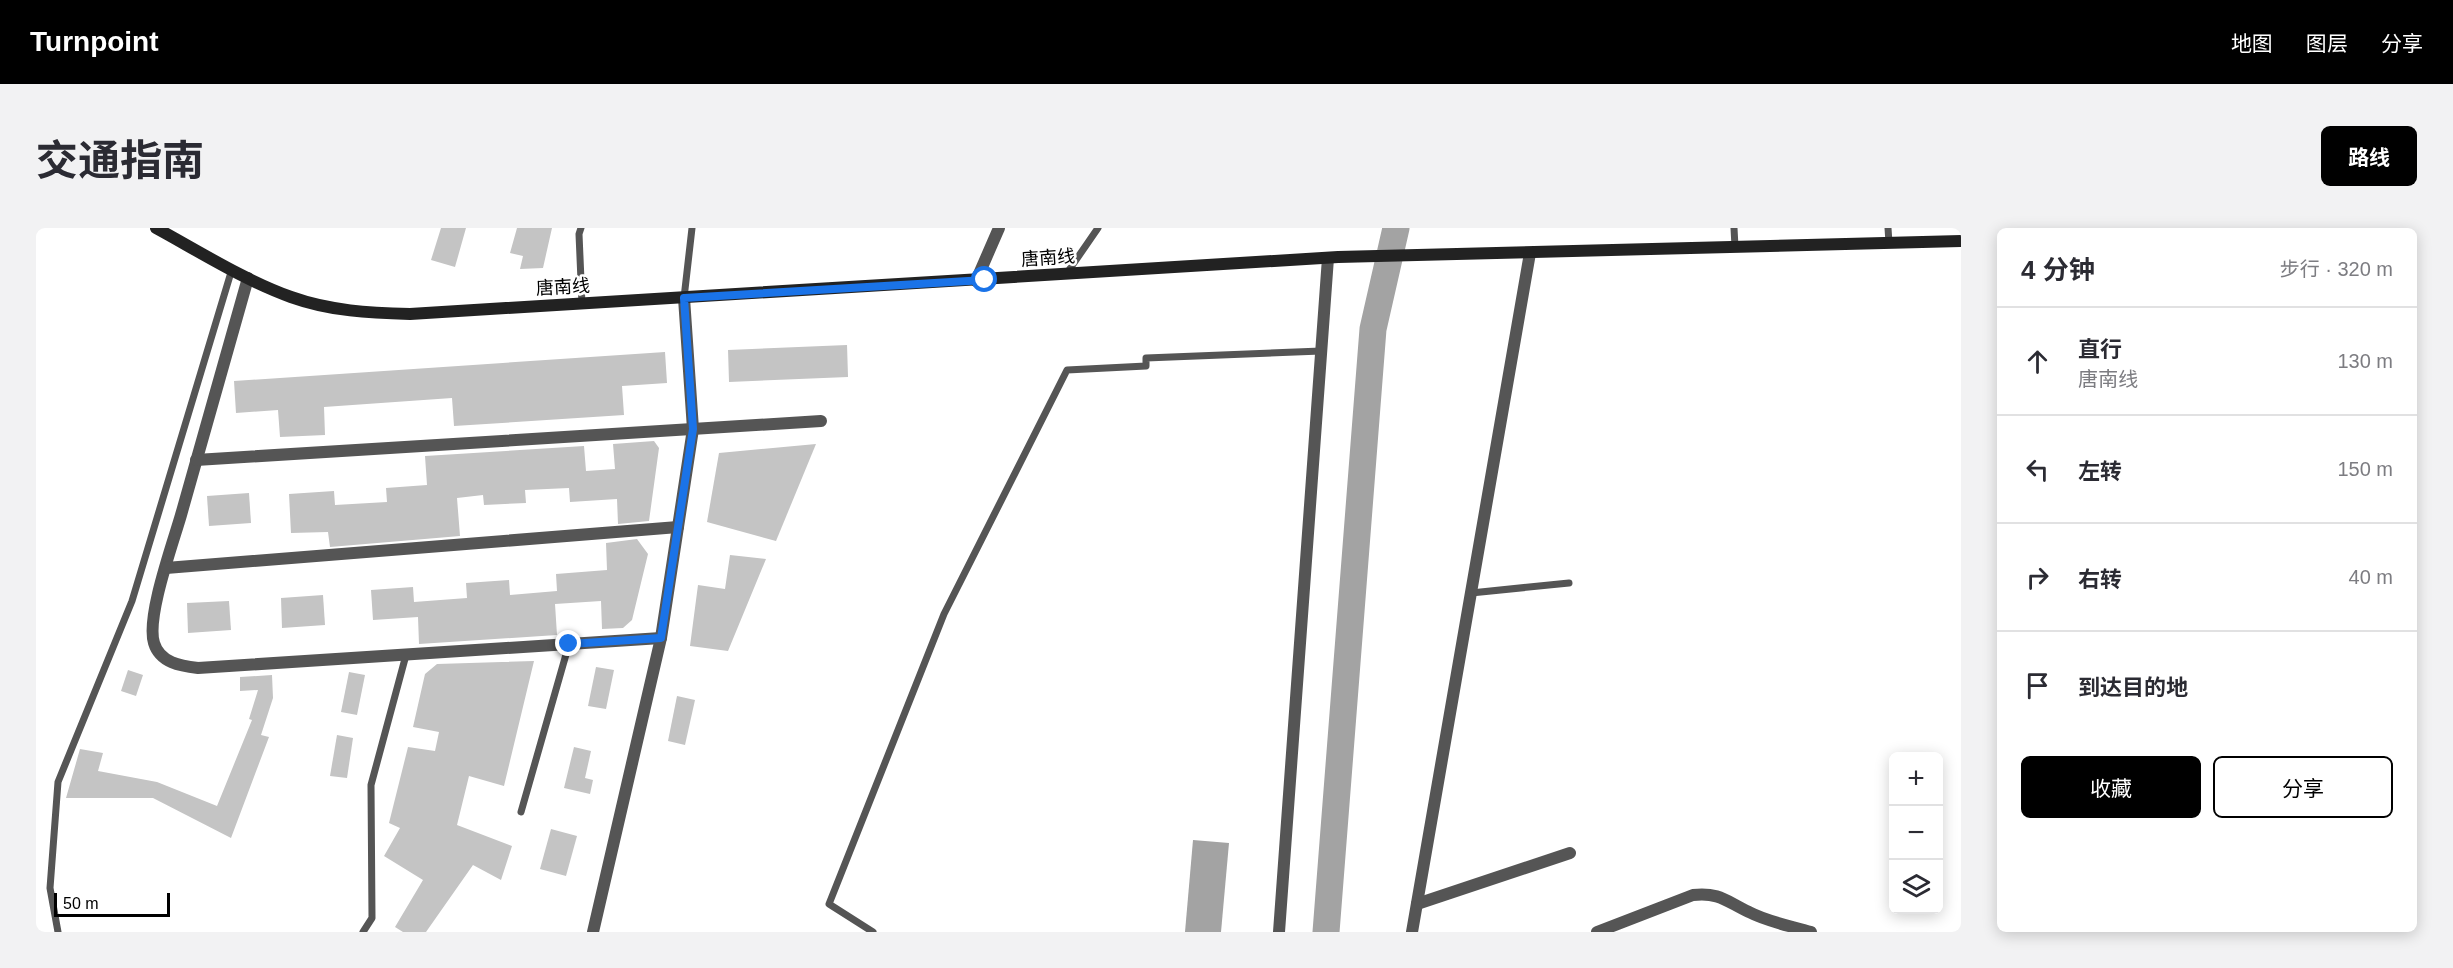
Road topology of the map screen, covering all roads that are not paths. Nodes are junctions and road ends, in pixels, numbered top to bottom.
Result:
1 (156, 228) edge
2 (580, 228) edge
3 (692, 228) edge
4 (999, 228) edge
5 (1098, 228) edge
6 (1734, 228) edge
7 (1888, 228) edge
8 (1961, 241) edge
9 (1889, 243) junction
10 (1735, 247) junction
11 (1530, 253) junction
12 (1333, 258) junction
13 (232, 269) junction
14 (1066, 275) junction
15 (248, 278) junction
16 (976, 281) junction
17 (684, 298) junction
18 (582, 304) junction
19 (1321, 351) junction
20 (820, 421) dead end
21 (693, 429) junction
22 (196, 460) junction
23 (678, 527) junction
24 (166, 568) junction
25 (1569, 584) dead end
26 (1471, 593) junction
27 (661, 638) junction
28 (569, 644) junction
29 (406, 655) junction
30 (521, 812) dead end
31 (1570, 853) dead end
32 (1418, 904) junction
33 (58, 932) edge
34 (363, 932) edge
35 (593, 932) edge
36 (873, 932) edge
37 (1279, 932) edge
38 (1412, 932) edge
39 (1597, 932) edge
40 (1812, 932) edge

1 - 13 street, 唐南线
2 - 18 lane
3 - 17 lane
4 - 16 street
5 - 14 lane
6 - 10 lane
7 - 9 lane
8 - 9 street, 唐南线
9 - 10 street, 唐南线
10 - 11 street, 唐南线
11 - 12 street, 唐南线
11 - 26 street
12 - 14 street, 唐南线
12 - 19 street
13 - 15 street, 唐南线
13 - 33 lane
14 - 16 street, 唐南线
15 - 18 street, 唐南线
15 - 22 street
16 - 17 street, 唐南线
17 - 18 street, 唐南线
17 - 21 street
19 - 36 lane
19 - 37 street
20 - 21 street
21 - 22 street
21 - 23 street
22 - 24 street
23 - 24 street
23 - 27 street
24 - 29 street
25 - 26 lane
26 - 32 street
27 - 28 street
27 - 35 street
28 - 29 street
28 - 30 lane
29 - 34 lane
31 - 32 street
32 - 38 street
39 - 40 street

